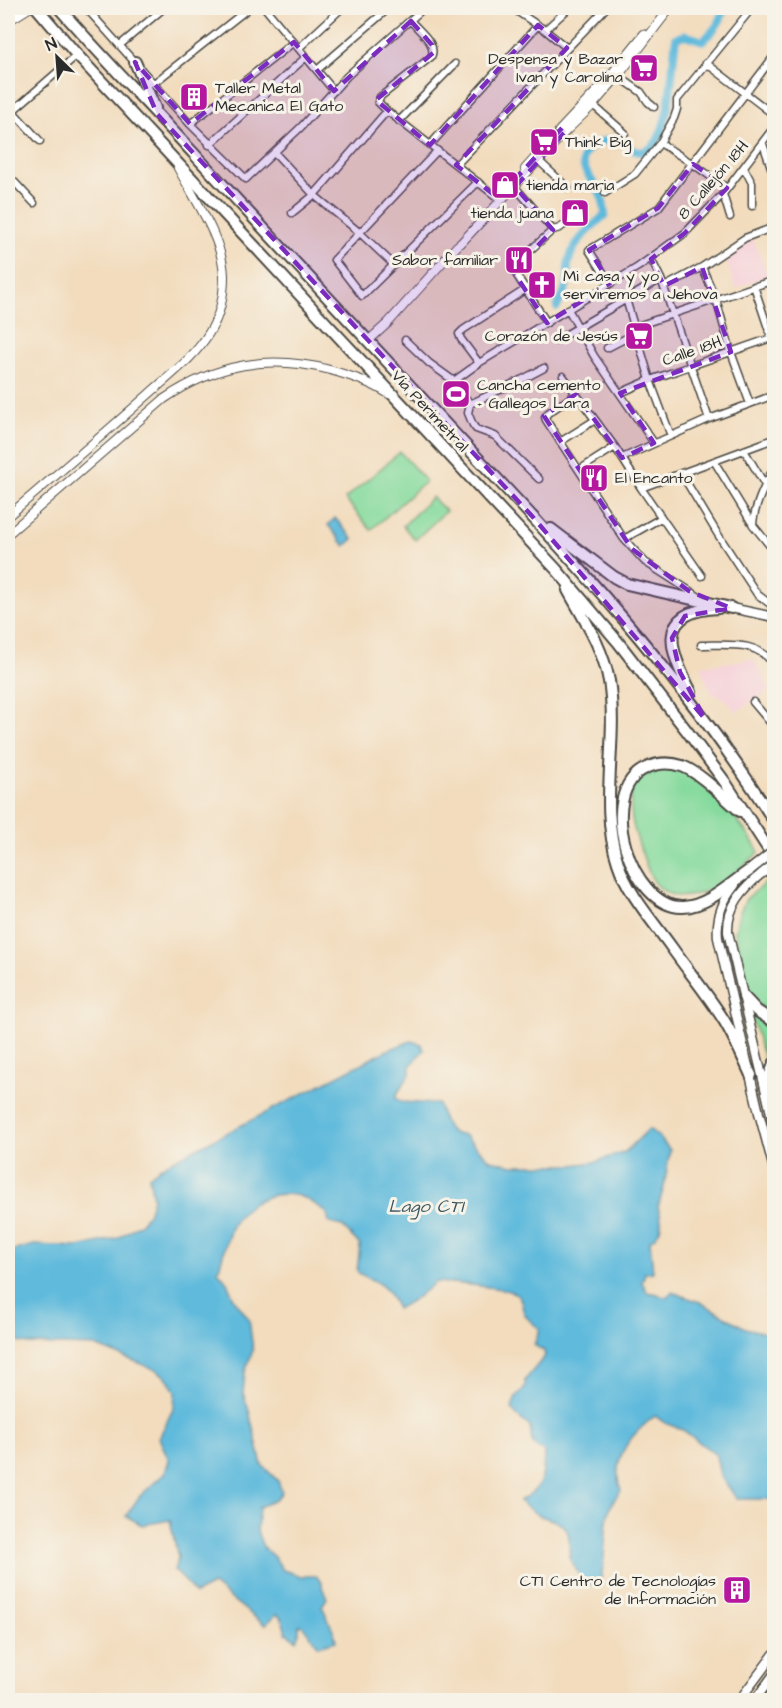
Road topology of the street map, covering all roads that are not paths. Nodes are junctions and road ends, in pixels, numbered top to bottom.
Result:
1 (28, 8) edge
2 (37, 8) edge
3 (59, 8) edge
4 (87, 8) edge
5 (164, 8) edge
6 (249, 8) edge
7 (265, 8) edge
8 (342, 8) edge
9 (389, 8) edge
10 (424, 8) edge
11 (518, 8) edge
12 (569, 8) edge
13 (606, 8) edge
14 (669, 8) edge
15 (752, 8) edge
16 (8, 21) edge
17 (411, 21) junction
18 (538, 25) junction
19 (545, 30) junction
20 (294, 42) junction
21 (120, 45) junction
22 (299, 48) junction
23 (567, 48) junction
24 (77, 55) junction
25 (774, 56) edge
26 (306, 57) junction
27 (135, 62) junction
28 (706, 63) junction
29 (455, 64) dead end
30 (317, 70) junction
31 (618, 75) junction
32 (154, 83) junction
33 (334, 90) junction
34 (745, 94) junction
35 (593, 105) junction
36 (654, 107) dead end
37 (9, 111) edge
38 (387, 111) junction
39 (157, 114) junction
40 (774, 115) edge
41 (399, 121) junction
42 (190, 124) junction
43 (774, 127) edge
44 (564, 130) junction
45 (625, 133) dead end
46 (40, 141) dead end
47 (660, 143) junction
48 (209, 144) junction
49 (763, 144) junction
50 (430, 145) junction
51 (437, 151) junction
52 (274, 153) junction
53 (170, 154) junction
54 (771, 154) edge
55 (539, 161) junction
56 (693, 164) junction
57 (456, 165) junction
58 (744, 168) junction
59 (8, 175) edge
60 (774, 176) edge
61 (478, 182) junction
62 (515, 186) junction
63 (568, 188) dead end
64 (725, 191) junction
65 (605, 194) dead end
66 (314, 195) junction
67 (498, 198) junction
68 (34, 204) dead end
69 (752, 206) dead end
70 (583, 211) dead end
71 (292, 213) dead end
72 (730, 217) dead end
73 (774, 227) edge
74 (553, 230) junction
75 (359, 232) junction
76 (457, 246) junction
77 (651, 259) junction
78 (394, 265) junction
79 (702, 267) junction
80 (543, 278) dead end
81 (661, 279) junction
82 (774, 280) edge
83 (610, 283) junction
84 (754, 286) junction
85 (664, 287) junction
86 (526, 289) junction
87 (626, 299) junction
88 (716, 299) junction
89 (568, 309) junction
90 (673, 314) junction
91 (547, 323) junction
92 (578, 327) junction
93 (635, 330) junction
94 (773, 338) edge
95 (405, 340) dead end
96 (368, 341) junction
97 (555, 341) dead end
98 (774, 346) edge
99 (607, 348) dead end
100 (731, 352) junction
101 (479, 363) junction
102 (691, 366) junction
103 (543, 368) dead end
104 (563, 376) dead end
105 (650, 380) junction
106 (454, 381) junction
107 (620, 393) junction
108 (576, 394) junction
109 (774, 394) edge
110 (470, 404) junction
111 (750, 404) junction
112 (409, 410) junction
113 (709, 419) junction
114 (595, 420) junction
115 (671, 436) junction
116 (774, 439) edge
117 (560, 442) junction
118 (654, 443) junction
119 (615, 447) junction
120 (744, 450) junction
121 (622, 458) junction
122 (714, 461) junction
123 (774, 467) edge
124 (579, 470) junction
125 (681, 473) junction
126 (539, 479) dead end
127 (765, 485) junction
128 (641, 488) junction
129 (19, 506) junction
130 (8, 516) edge
131 (532, 516) junction
132 (28, 517) junction
133 (661, 518) junction
134 (753, 525) junction
135 (8, 534) edge
136 (624, 539) junction
137 (774, 551) edge
138 (556, 568) junction
139 (702, 576) dead end
140 (710, 603) junction
141 (770, 604) dead end
142 (731, 608) junction
143 (774, 617) edge
144 (701, 645) dead end
145 (774, 666) edge
146 (753, 702) dead end
147 (705, 719) junction
148 (774, 727) edge
149 (750, 819) junction
150 (774, 820) edge
151 (774, 851) edge
152 (774, 858) edge
153 (774, 864) edge
154 (750, 870) junction
155 (762, 873) joint
156 (744, 997) junction
157 (774, 1022) edge
158 (774, 1064) edge
159 (751, 1075) junction
160 (766, 1085) junction
161 (768, 1099) junction
162 (757, 1102) junction
163 (774, 1126) edge
164 (772, 1148) edge
165 (774, 1169) edge
166 (774, 1654) edge
167 (774, 1674) edge
168 (742, 1701) edge
169 (755, 1701) edge

1 - 16 street
2 - 24 highway, Vía Perimetral
3 - 39 highway, Vía Perimetral
4 - 21 street
5 - 21 street
6 - 32 street
7 - 20 street
8 - 22 street
9 - 30 street
10 - 17 street
11 - 18 street
12 - 19 street
13 - 23 street
14 - 31 street
14 - 44 street
15 - 28 street
17 - 33 street
17 - 38 street
18 - 19 street
18 - 50 street
19 - 23 street
20 - 22 street
20 - 42 street
21 - 27 street
22 - 26 street
23 - 57 street
24 - 37 street
24 - 53 highway, Vía Perimetral
25 - 34 street
26 - 30 street
26 - 48 street
27 - 32 street
27 - 39 highway
28 - 34 street
28 - 47 street
29 - 41 street
30 - 33 street
31 - 35 street
31 - 36 street
32 - 42 street
33 - 52 street
34 - 40 street
34 - 56 street
35 - 44 street
35 - 45 street
37 - 46 street
38 - 41 street
38 - 66 street
39 - 96 highway, Vía Perimetral
41 - 50 street
42 - 48 street
43 - 49 street, 8 Callejón 18H
44 - 55 street
44 - 67 street
47 - 56 street
47 - 65 street
48 - 52 street
49 - 54 street
49 - 58 street, 8 Callejón 18H
50 - 51 street
51 - 57 street
51 - 75 street
52 - 66 street
53 - 112 highway, Vía Perimetral
53 - 129 street
54 - 60 street
55 - 62 street
55 - 63 street
56 - 64 street
56 - 83 street
57 - 61 street
58 - 64 street, 8 Callejón 18H
58 - 69 street
59 - 68 street
61 - 67 street
61 - 78 street
62 - 74 street
62 - 76 street
64 - 72 street
64 - 77 street, 8 Callejón 18H
66 - 71 street
66 - 75 street
67 - 76 street
70 - 74 street
73 - 79 street
74 - 86 street
75 - 78 street
75 - 78 street
76 - 96 street
77 - 81 street
77 - 83 street, 8 Callejón 18H
79 - 85 street
79 - 88 street
80 - 86 street
81 - 85 street
81 - 87 street
82 - 84 street
83 - 89 street, 8 Callejón 18H
84 - 88 street
84 - 94 street
85 - 90 street
86 - 91 street
86 - 101 street
87 - 92 street
87 - 93 street
88 - 90 street
88 - 100 street
89 - 91 street, 8 Callejón 18H
89 - 92 street
90 - 93 street
90 - 102 street
91 - 101 street, 8 Callejón 18H
92 - 97 street
92 - 107 street
93 - 99 street
93 - 105 street
94 - 98 street
94 - 100 street, Calle 18H
95 - 106 street
96 - 131 highway, Vía Perimetral
100 - 102 street, Calle 18H
100 - 111 street
101 - 106 street, 8 Callejón 18H
102 - 105 street, Calle 18H
102 - 113 street
103 - 110 street
104 - 108 street
105 - 107 street, Calle 18H
105 - 115 street
106 - 110 street
107 - 118 street
108 - 114 street
108 - 117 street
109 - 111 street
110 - 126 street
111 - 113 street
112 - 132 street
112 - 138 highway, Vía Perimetral
113 - 115 street
114 - 117 street
114 - 119 street
115 - 118 street
116 - 120 street
117 - 124 street
118 - 121 street
119 - 121 street
119 - 124 street
120 - 122 street
120 - 127 street
121 - 128 street
122 - 125 street
122 - 134 street
123 - 127 street
124 - 136 street
125 - 128 street
125 - 141 street
127 - 134 street
128 - 133 street
129 - 130 street
129 - 132 street
131 - 140 highway
131 - 147 highway, Vía Perimetral
132 - 135 street
133 - 136 street
133 - 139 street
134 - 137 street
136 - 140 street
138 - 149 highway, Vía Perimetral
138 - 159 highway
140 - 142 highway
142 - 143 main road
142 - 147 highway
144 - 145 street
146 - 148 street
147 - 150 highway, Vía Perimetral
149 - 152 highway, Vía Perimetral
149 - 154 highway
151 - 154 main road, bridge
153 - 155 main road
154 - 159 main road
155 - 156 main road
156 - 157 highway
156 - 160 main road
158 - 160 highway
159 - 162 main road
160 - 161 main road
161 - 162 main road
161 - 163 main road
162 - 164 main road
164 - 165 main road
166 - 168 main road
167 - 169 main road

